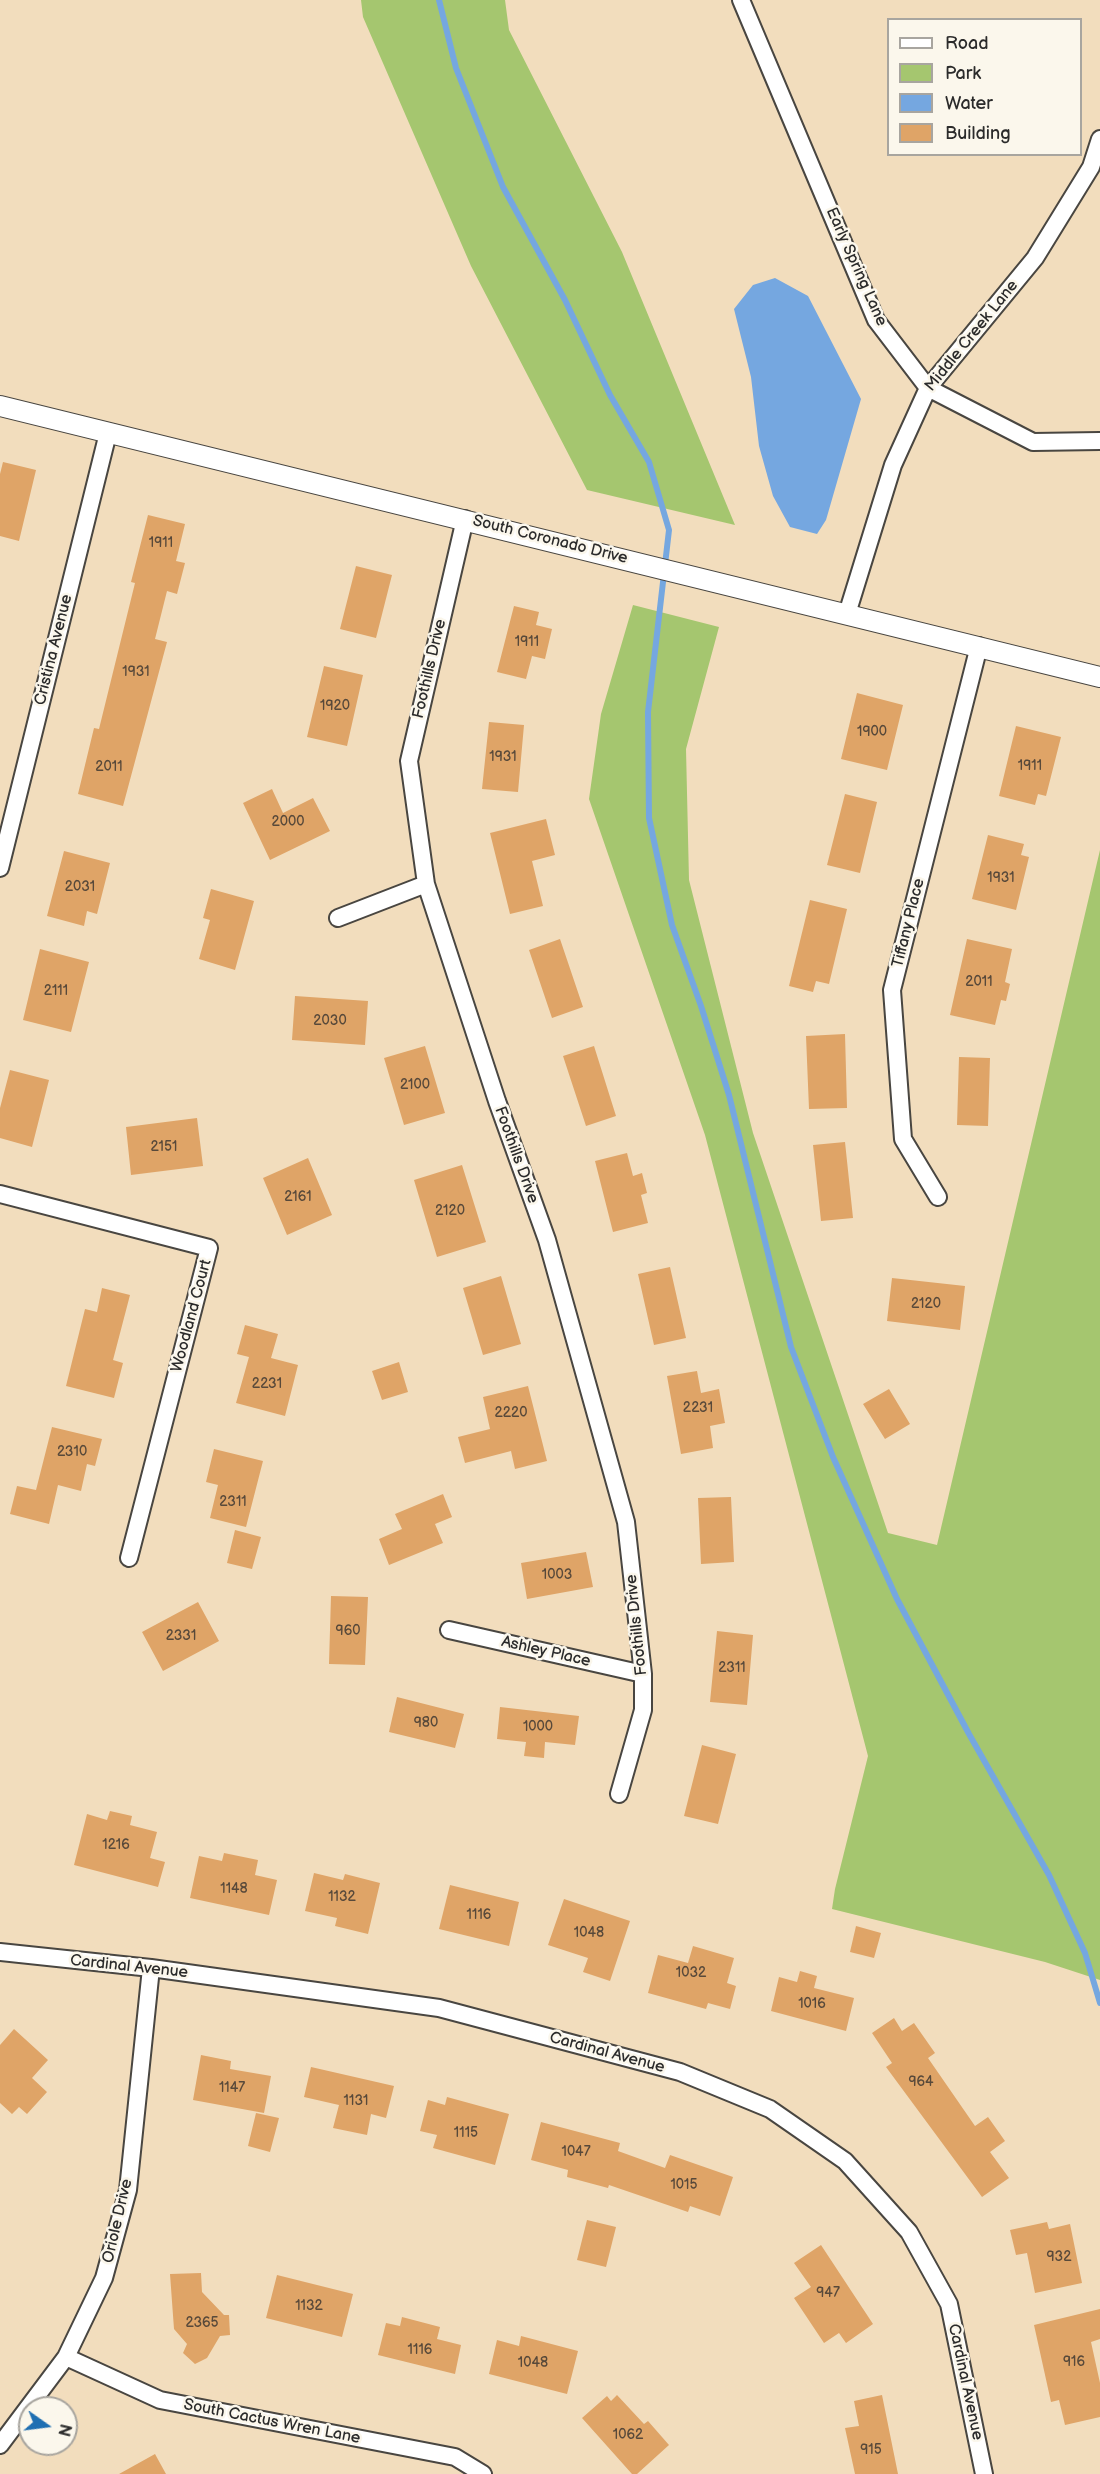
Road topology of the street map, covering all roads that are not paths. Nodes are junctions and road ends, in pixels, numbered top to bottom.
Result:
1 (741, 0) edge
2 (1100, 139) edge
3 (928, 388) junction
4 (0, 406) edge
5 (108, 433) junction
6 (1100, 441) edge
7 (465, 519) junction
8 (847, 614) junction
9 (979, 646) junction
10 (1100, 677) edge
11 (0, 868) edge
12 (426, 884) junction
13 (338, 918) dead end
14 (0, 1194) edge
15 (938, 1197) dead end
16 (129, 1558) dead end
17 (449, 1630) dead end
18 (643, 1674) junction
19 (619, 1794) dead end
20 (0, 1953) edge
21 (152, 1968) junction
22 (66, 2357) junction
23 (0, 2445) edge
24 (483, 2474) edge
25 (984, 2474) edge

1 - 3 street, Early Spring Lane
2 - 3 street, Middle Creek Lane
3 - 6 street, Early Spring Lane
3 - 8 street, Middle Creek Lane
4 - 5 street, South Coronado Drive
5 - 7 street, South Coronado Drive
5 - 11 street, Cristina Avenue
7 - 8 street, South Coronado Drive
7 - 12 street, Foothills Drive
8 - 9 street, South Coronado Drive
9 - 10 street, South Coronado Drive
9 - 15 street, Tiffany Place
12 - 13 street
12 - 18 street, Foothills Drive
14 - 16 street, Woodland Court
17 - 18 street, Ashley Place
18 - 19 street, Foothills Drive
20 - 21 street, Cardinal Avenue
21 - 22 street, Oriole Drive
21 - 25 street, Cardinal Avenue
22 - 23 street, Oriole Drive
22 - 24 street, South Cactus Wren Lane

